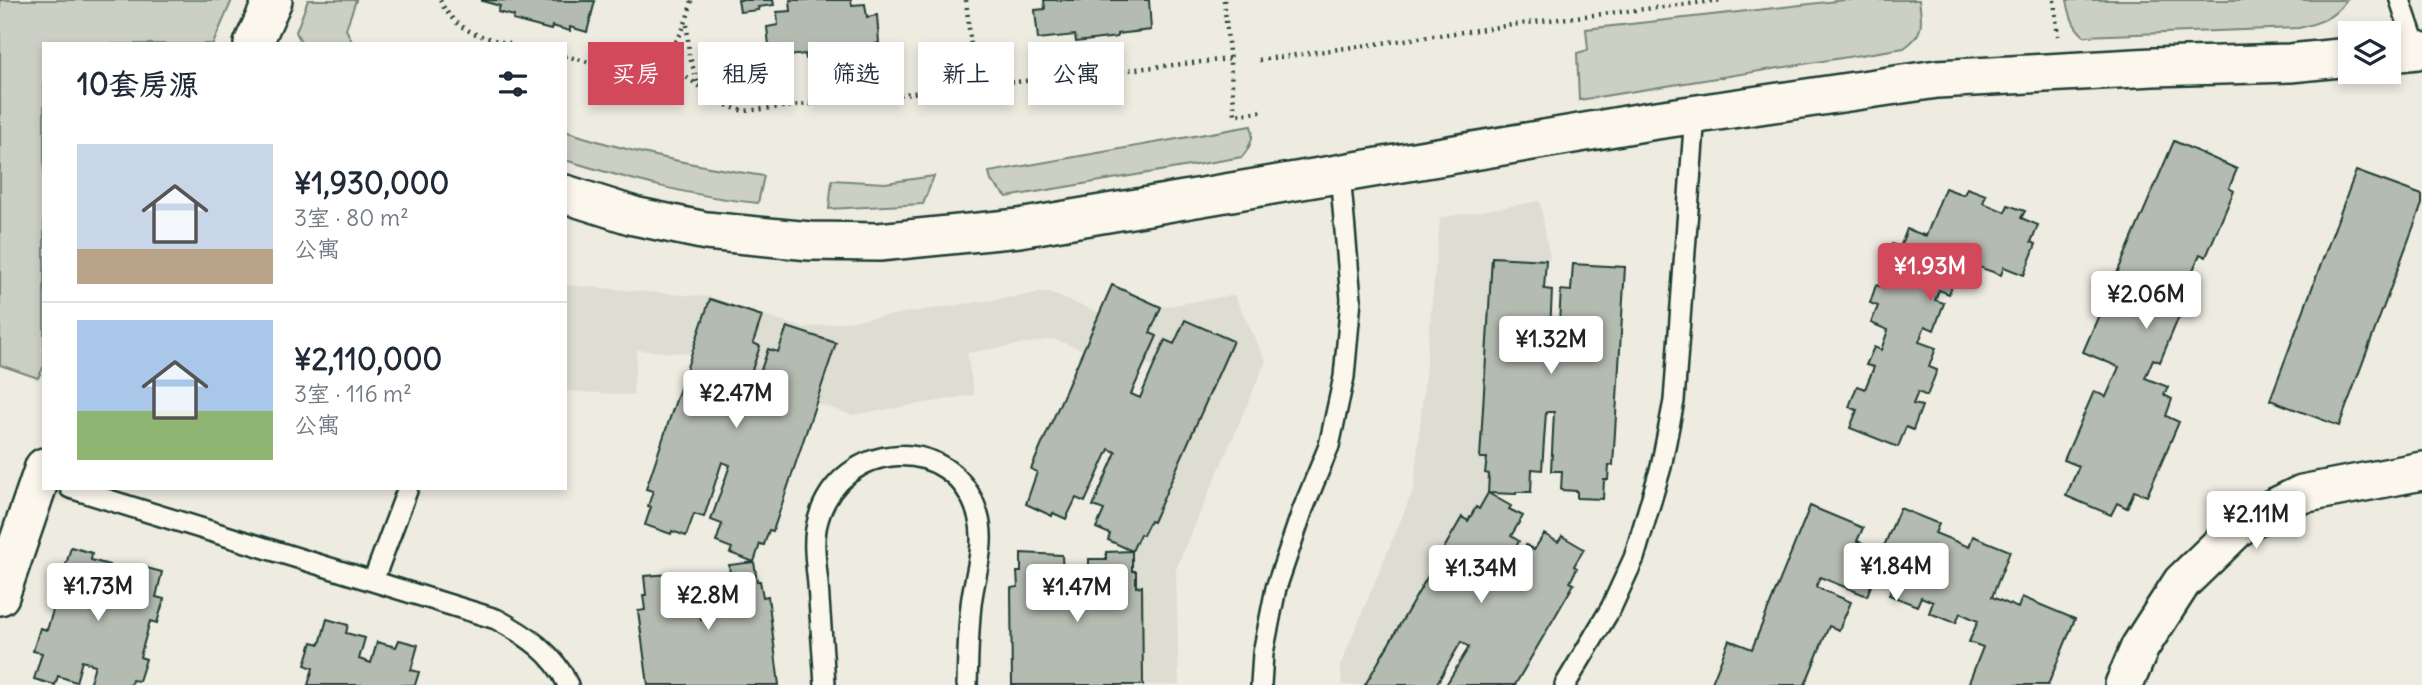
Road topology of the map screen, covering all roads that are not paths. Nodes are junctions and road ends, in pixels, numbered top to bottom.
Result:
1 (273, 0) edge
2 (2400, 0) edge
3 (254, 42) edge
4 (2403, 52) edge
5 (2338, 58) edge
6 (1695, 114) junction
7 (1340, 174) junction
8 (567, 195) edge
9 (2422, 471) edge
10 (44, 490) edge
11 (84, 490) edge
12 (407, 490) edge
13 (373, 581) junction
14 (0, 596) edge
15 (568, 685) edge
16 (825, 685) edge
17 (967, 685) edge
18 (1261, 685) edge
19 (1565, 685) edge
20 (2124, 685) edge

1 - 3 street
2 - 4 lane
5 - 6 street
6 - 7 street
6 - 19 lane
7 - 8 street
7 - 18 lane
9 - 20 street
10 - 14 street
11 - 13 lane
12 - 13 lane
13 - 15 lane
16 - 17 lane

